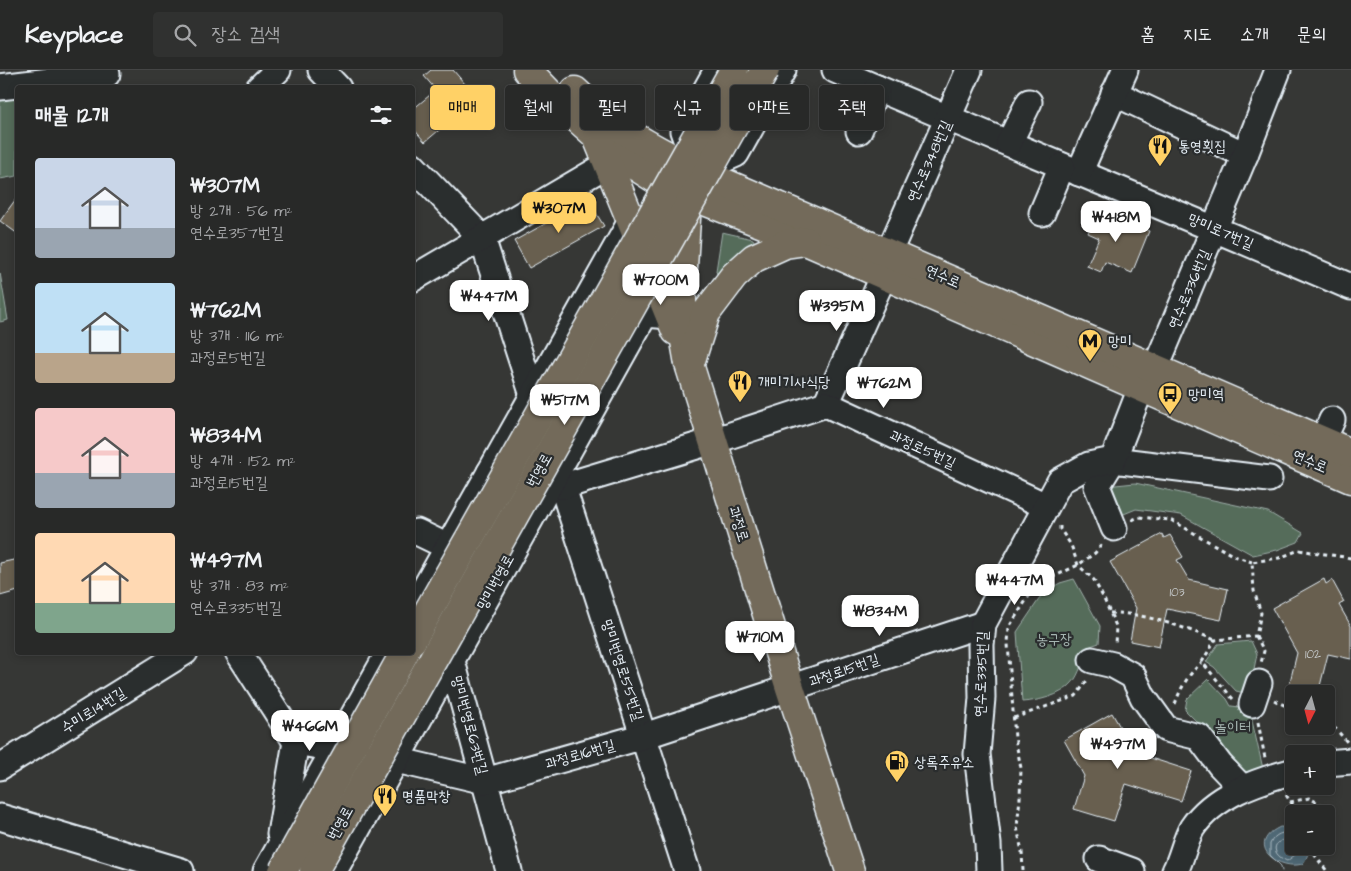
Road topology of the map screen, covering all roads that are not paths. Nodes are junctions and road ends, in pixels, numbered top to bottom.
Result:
1 (278, 70) edge
2 (321, 70) edge
3 (528, 70) edge
4 (554, 70) edge
5 (717, 70) edge
6 (734, 70) edge
7 (750, 70) edge
8 (765, 70) edge
9 (783, 70) edge
10 (835, 70) edge
11 (969, 70) edge
12 (1125, 70) edge
13 (1271, 72) edge
14 (109, 77) edge
15 (22, 85) edge
16 (262, 85) edge
17 (335, 85) edge
18 (870, 85) edge
19 (15, 86) edge
20 (0, 87) edge
21 (884, 91) edge
22 (1114, 93) junction
23 (1029, 102) dead end
24 (948, 118) junction
25 (597, 136) junction
26 (1009, 143) junction
27 (1245, 155) junction
28 (608, 164) junction
29 (415, 168) edge
30 (1071, 169) junction
31 (692, 183) junction
32 (1042, 213) dead end
33 (631, 221) junction
34 (1215, 228) junction
35 (482, 238) junction
36 (806, 241) junction
37 (886, 264) junction
38 (415, 277) edge
39 (1351, 286) edge
40 (670, 316) junction
41 (689, 364) junction
42 (1148, 378) junction
43 (534, 394) junction
44 (826, 404) junction
45 (1323, 441) junction
46 (713, 442) junction
47 (1351, 453) edge
48 (1113, 460) junction
49 (490, 472) junction
50 (1269, 479) dead end
51 (1351, 479) edge
52 (556, 481) junction
53 (1054, 514) junction
54 (1114, 528) road end
55 (415, 529) edge
56 (448, 547) junction
57 (430, 579) junction
58 (415, 606) edge
59 (983, 624) junction
60 (415, 635) edge
61 (180, 655) edge
62 (240, 655) edge
63 (387, 655) edge
64 (404, 655) edge
65 (452, 660) junction
66 (1102, 663) road end
67 (790, 688) junction
68 (644, 736) junction
69 (296, 742) junction
70 (334, 750) junction
71 (396, 760) junction
72 (1351, 761) edge
73 (1335, 762) edge
74 (0, 767) edge
75 (1282, 774) edge
76 (485, 781) junction
77 (1242, 788) junction
78 (0, 817) edge
79 (1099, 859) dead end
80 (275, 865) edge
81 (180, 871) edge
82 (314, 871) edge
83 (334, 871) edge
84 (509, 871) edge
85 (687, 871) edge
86 (850, 871) edge
87 (989, 871) edge
88 (1132, 871) edge
89 (1175, 871) edge

1 - 16 street
2 - 17 street
3 - 25 main road, 연수로
4 - 31 main road, 연수로
5 - 31 street
6 - 60 main road, 번영로, bridge
7 - 31 street
8 - 82 main road, 번영로, bridge
9 - 31 street
10 - 18 street, 망미로7번길
11 - 24 street, 연수로348번길
12 - 22 street
13 - 27 street, 연수로336번길
14 - 15 street
19 - 20 street
21 - 24 street, 망미로7번길
22 - 27 street
22 - 30 street
23 - 26 street
24 - 26 street, 망미로7번길
24 - 37 street, 연수로348번길
25 - 28 main road
25 - 31 main road, 연수로
26 - 30 street, 망미로7번길
27 - 34 street, 연수로336번길
28 - 33 main road
28 - 35 street
29 - 35 street
30 - 32 street
30 - 34 street, 망미로7번길
31 - 36 main road, 연수로
31 - 37 main road, 연수로
31 - 41 main road, 과정로
33 - 40 main road
33 - 43 street
34 - 39 street, 망미로7번길
34 - 42 street, 연수로336번길
35 - 38 street
35 - 43 street, 망미번영로55번길
36 - 37 main road, 연수로
36 - 41 main road
37 - 42 main road, 연수로
37 - 44 street
40 - 41 main road
40 - 52 street, 망미번영로
41 - 46 main road, 과정로
42 - 45 main road, 연수로
42 - 48 street
43 - 49 street
43 - 52 street, 망미번영로55번길
44 - 46 street
44 - 53 street, 과정로5번길
45 - 47 main road, 연수로
45 - 51 main road, 연수로
46 - 52 street
46 - 67 main road, 과정로
48 - 50 street, 연수로335번길
48 - 53 street, 연수로335번길
48 - 54 street
49 - 52 street
49 - 56 street
52 - 65 street, 망미번영로
52 - 68 street, 망미번영로55번길
53 - 59 street, 연수로335번길
55 - 56 street
56 - 57 street
57 - 58 street
57 - 65 street, 망미번영로63번길
59 - 67 street, 과정로15번길
59 - 87 street, 연수로335번길
61 - 74 street, 수미로14번길
62 - 69 street
63 - 70 street
64 - 80 main road, 번영로, bridge
65 - 71 street, 망미번영로
65 - 76 street, 망미번영로63번길
66 - 77 street
67 - 68 street, 과정로16번길
67 - 86 main road, 과정로
68 - 76 street, 과정로16번길
68 - 85 street, 망미번영로55번길
69 - 70 street, 과정로16번길
69 - 80 street
70 - 71 street, 과정로16번길
70 - 80 street
71 - 76 street, 과정로16번길
71 - 83 street, 망미번영로
72 - 73 street
75 - 77 street
76 - 84 street, 망미번영로63번길
77 - 89 street
78 - 81 street
79 - 88 street

